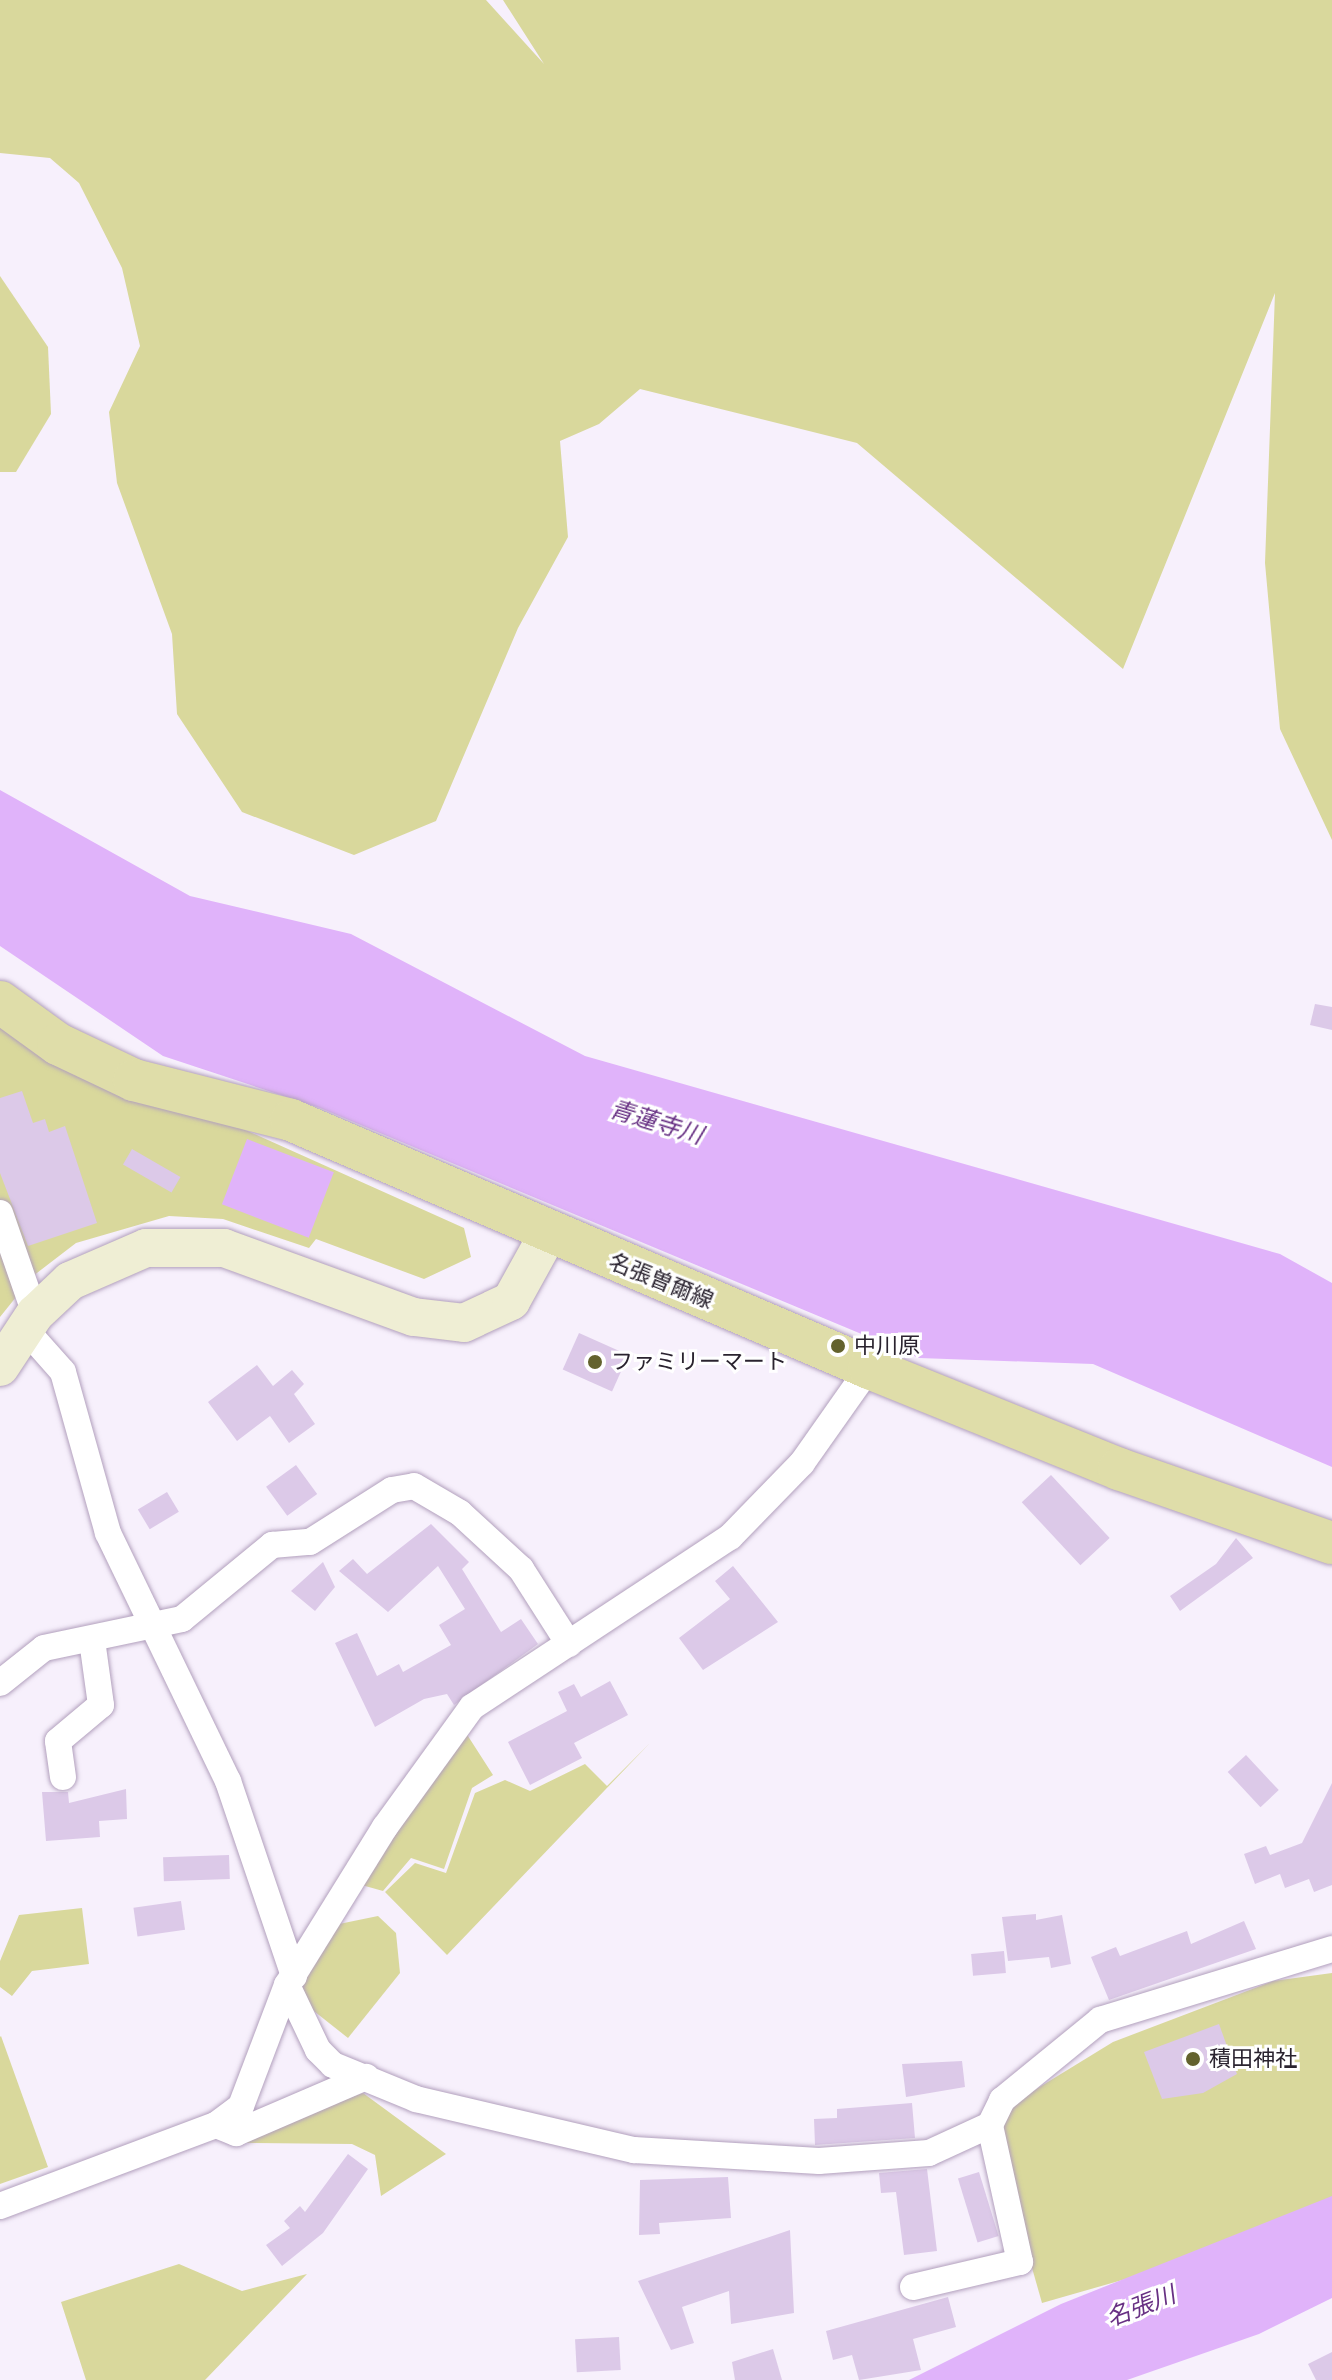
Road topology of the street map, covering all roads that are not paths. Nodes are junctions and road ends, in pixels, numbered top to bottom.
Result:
1 (0, 1002) edge
2 (0, 1213) edge
3 (548, 1234) junction
4 (30, 1321) junction
5 (0, 1367) edge
6 (869, 1368) junction
7 (1332, 1543) edge
8 (153, 1630) junction
9 (92, 1640) junction
10 (569, 1644) junction
11 (0, 1683) edge
12 (63, 1777) dead end
13 (1332, 1949) edge
14 (290, 1981) junction
15 (366, 2077) junction
16 (216, 2125) junction
17 (990, 2125) junction
18 (0, 2206) edge
19 (913, 2287) dead end

1 - 3 main road, 名張曽爾線
2 - 4 street
3 - 4 street
3 - 6 main road, 名張曽爾線
4 - 5 street
4 - 8 street
6 - 7 main road, 名張曽爾線
6 - 10 street
8 - 9 street
8 - 10 street
8 - 14 street
9 - 11 street
9 - 12 street
10 - 14 street
13 - 17 street
14 - 15 street
14 - 16 street
15 - 16 street
15 - 17 street
16 - 18 street
17 - 19 street

